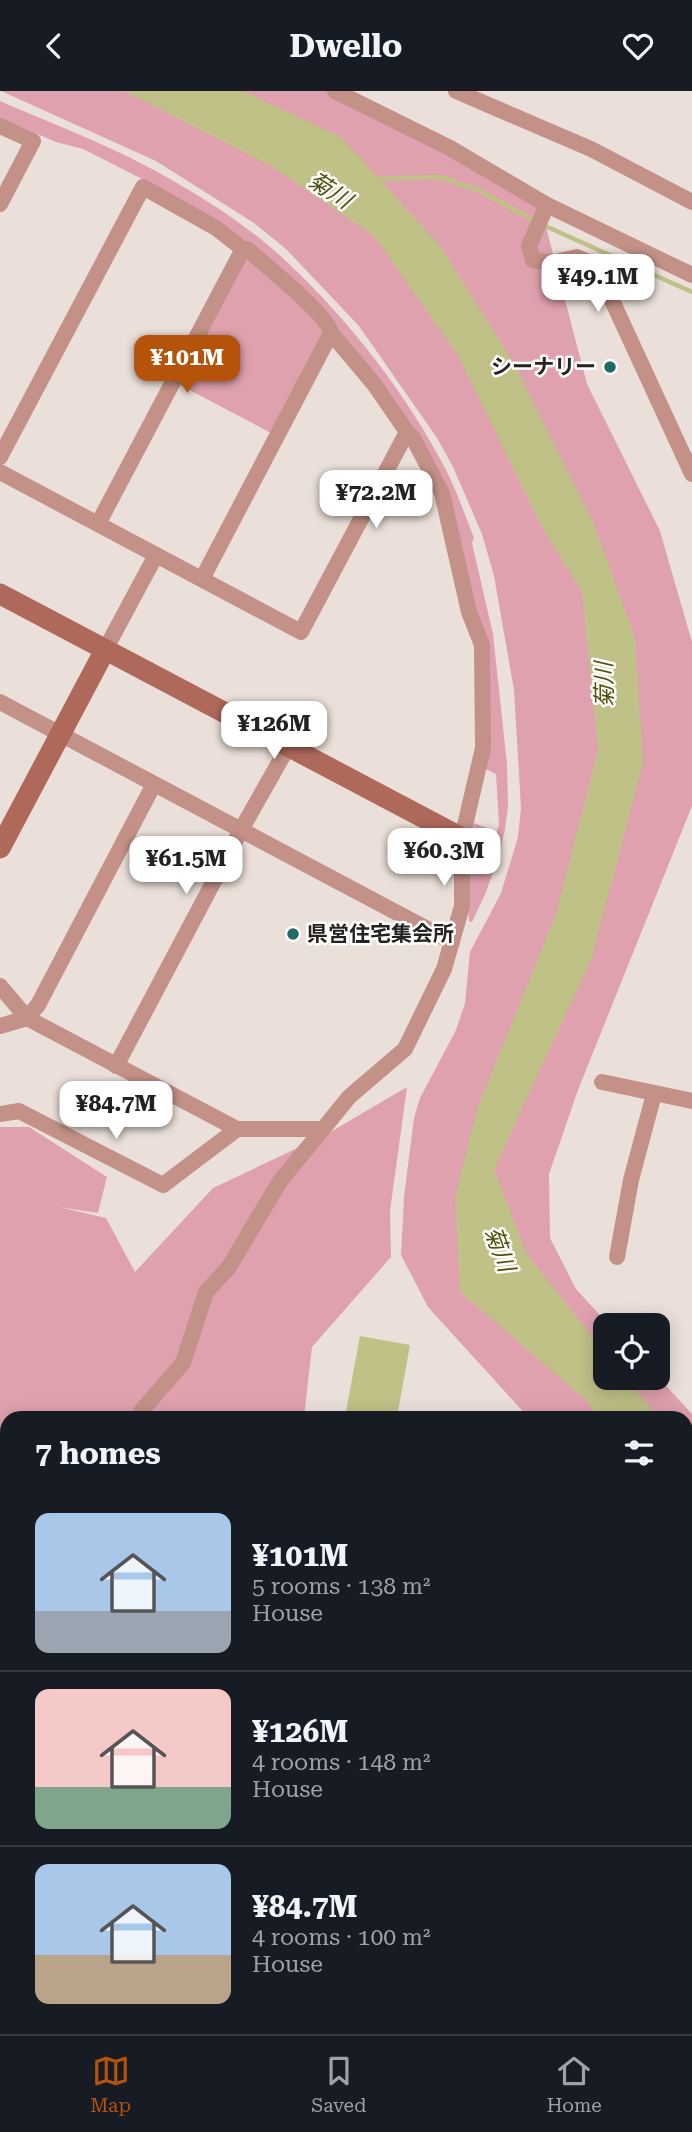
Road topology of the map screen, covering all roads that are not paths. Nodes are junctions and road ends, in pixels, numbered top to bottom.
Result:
1 (335, 91) edge
2 (461, 92) edge
3 (0, 126) edge
4 (692, 202) edge
5 (0, 204) edge
6 (547, 205) junction
7 (243, 249) junction
8 (692, 275) edge
9 (331, 333) junction
10 (407, 432) junction
11 (0, 457) edge
12 (0, 472) edge
13 (692, 474) edge
14 (98, 524) junction
15 (156, 555) junction
16 (202, 579) junction
17 (0, 594) edge
18 (105, 650) junction
19 (0, 702) edge
20 (61, 733) junction
21 (289, 745) junction
22 (154, 784) junction
23 (241, 829) junction
24 (462, 838) junction
25 (0, 848) edge
26 (452, 942) junction
27 (0, 986) edge
28 (27, 1017) junction
29 (0, 1026) edge
30 (116, 1066) junction
31 (602, 1082) dead end
32 (654, 1094) junction
33 (692, 1101) edge
34 (0, 1114) edge
35 (237, 1129) junction
36 (323, 1129) junction
37 (617, 1257) dead end
38 (142, 1411) edge

1 - 6 street
2 - 4 street
3 - 5 street
6 - 8 street
6 - 13 street
7 - 9 street
7 - 11 street
7 - 14 street
9 - 10 street
9 - 16 street
10 - 16 street
10 - 24 street
12 - 14 street
14 - 15 street
15 - 16 street
15 - 18 street
17 - 18 street
18 - 20 street
18 - 21 street
19 - 20 street
20 - 22 street
20 - 25 street
21 - 23 street
21 - 24 street
22 - 23 street
22 - 28 street
23 - 26 street
23 - 30 street
24 - 26 street
26 - 36 street
27 - 28 street
28 - 29 street
28 - 30 street
30 - 35 street
31 - 32 street
32 - 33 street
32 - 37 street
34 - 35 street
35 - 36 street
36 - 38 street

